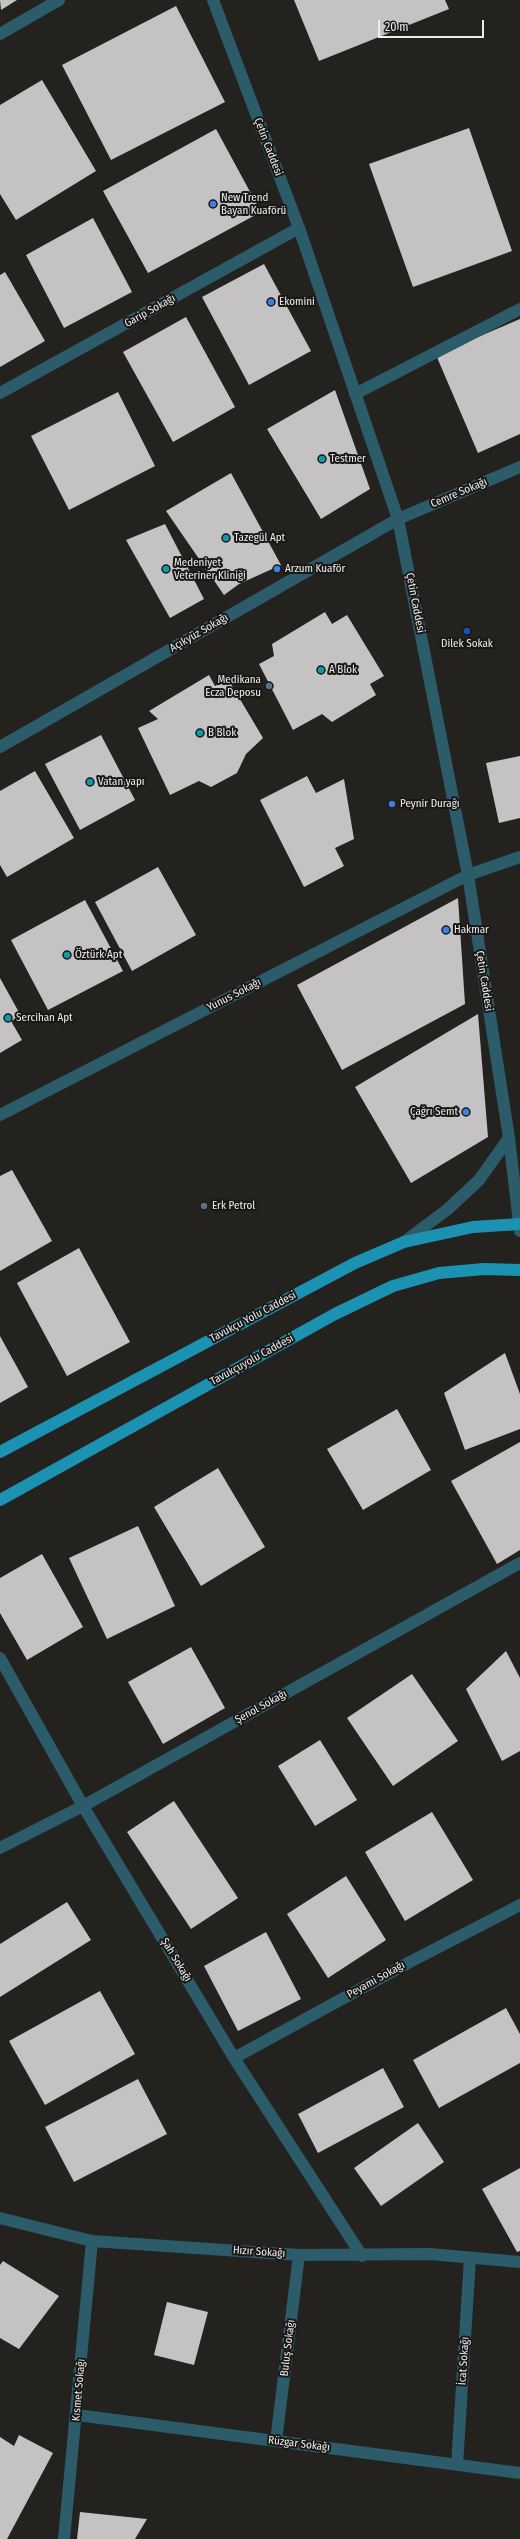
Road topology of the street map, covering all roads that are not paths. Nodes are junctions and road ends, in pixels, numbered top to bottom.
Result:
1 (59, 0) edge
2 (213, 0) edge
3 (0, 34) edge
4 (300, 228) junction
5 (520, 309) edge
6 (0, 393) edge
7 (355, 394) junction
8 (520, 467) edge
9 (398, 519) junction
10 (0, 747) edge
11 (520, 857) edge
12 (468, 875) junction
13 (0, 1115) edge
14 (509, 1138) junction
15 (519, 1226) edge
16 (404, 1242) junction
17 (520, 1270) edge
18 (0, 1452) edge
19 (0, 1500) edge
20 (520, 1563) edge
21 (0, 1658) edge
22 (83, 1806) junction
23 (0, 1848) edge
24 (520, 1905) edge
25 (234, 2058) junction
26 (0, 2218) edge
27 (92, 2241) junction
28 (299, 2255) junction
29 (362, 2256) junction
30 (470, 2258) junction
31 (520, 2262) edge
32 (77, 2416) junction
33 (276, 2441) junction
34 (457, 2465) junction
35 (520, 2473) edge
36 (64, 2539) edge

1 - 3 street
2 - 4 street, Çetin Caddesi
4 - 6 street, Garip Sokağı
4 - 7 street, Çetin Caddesi
5 - 7 street
7 - 9 street, Çetin Caddesi
8 - 9 street, Cemre Sokağı
9 - 10 street, Açıkyüz Sokağı
9 - 12 street, Çetin Caddesi
11 - 12 street, Yunus Sokağı
12 - 13 street, Yunus Sokağı
12 - 14 street, Çetin Caddesi
14 - 15 street, Çetin Caddesi
14 - 16 street
15 - 16 main road, Tavukçu Yolu Caddesi
16 - 18 main road, Tavukçu Yolu Caddesi
17 - 19 main road, Tavukçuyolu Caddesi
20 - 22 street, Şenol Sokağı
21 - 22 street, Şah Sokağı
22 - 23 street, Şenol Sokağı
22 - 25 street, Şah Sokağı
24 - 25 street, Peyami Sokağı
25 - 29 street, Şah Sokağı
26 - 27 street, Hızır Sokağı
27 - 28 street, Hızır Sokağı
27 - 32 street, Kısmet Sokağı
28 - 29 street, Hızır Sokağı
28 - 33 street, Buluş Sokağı
29 - 30 street, Hızır Sokağı
30 - 31 street, Hızır Sokağı
30 - 34 street, İcat Sokağı
32 - 33 street, Rüzgar Sokağı
32 - 36 street, Kısmet Sokağı
33 - 34 street, Rüzgar Sokağı
34 - 35 street, Rüzgar Sokağı

